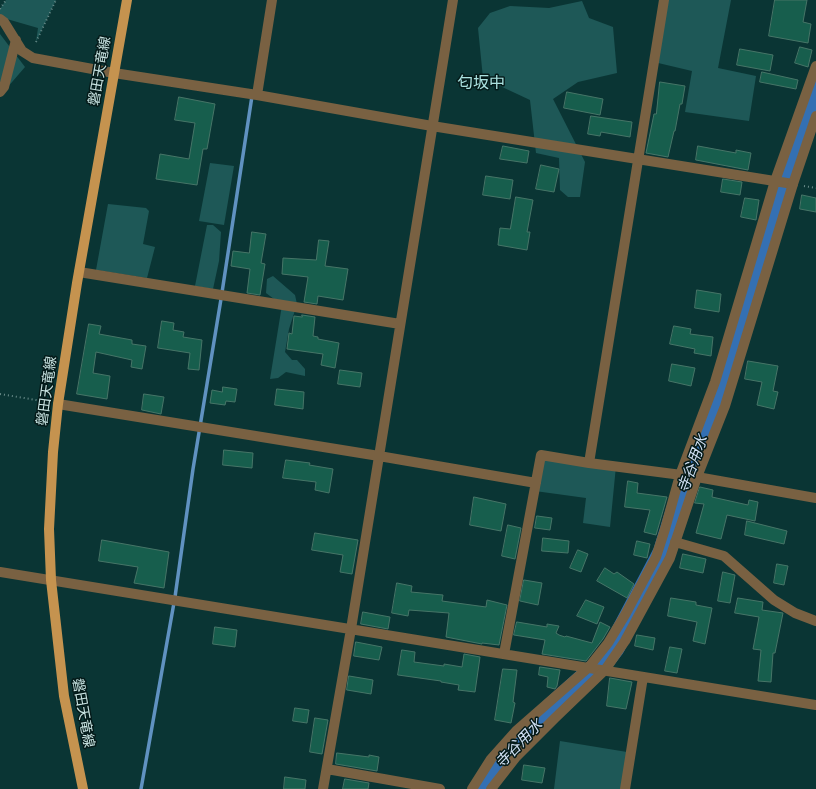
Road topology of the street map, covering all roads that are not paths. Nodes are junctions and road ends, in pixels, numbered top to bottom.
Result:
1 (127, 0) edge
2 (272, 0) edge
3 (453, 0) edge
4 (664, 0) edge
5 (0, 19) edge
6 (16, 40) junction
7 (816, 66) edge
8 (114, 73) junction
9 (0, 92) edge
10 (257, 95) junction
11 (816, 116) edge
12 (432, 126) junction
13 (638, 158) junction
14 (776, 181) junction
15 (792, 184) junction
16 (79, 272) junction
17 (400, 324) junction
18 (58, 404) junction
19 (379, 456) junction
20 (589, 462) junction
21 (680, 475) junction
22 (697, 477) junction
23 (536, 483) junction
24 (816, 498) edge
25 (676, 542) junction
26 (0, 572) edge
27 (51, 580) junction
28 (816, 621) edge
29 (351, 629) junction
30 (504, 654) junction
31 (589, 667) junction
32 (605, 670) junction
33 (643, 677) junction
34 (816, 705) edge
35 (326, 769) junction
36 (84, 789) edge
37 (323, 789) edge
38 (440, 789) edge
39 (472, 789) edge
40 (491, 789) edge
41 (625, 789) edge

1 - 8 main road, 磐田天竜線
2 - 10 street
3 - 12 street
4 - 13 street
5 - 6 street
6 - 8 street
6 - 9 street
7 - 14 street
8 - 10 street
8 - 16 main road, 磐田天竜線
10 - 12 street
11 - 15 street
12 - 13 street
12 - 17 street
13 - 14 street
13 - 20 street
14 - 15 street
14 - 21 street
15 - 22 street
16 - 17 street
16 - 18 main road, 磐田天竜線
17 - 19 street
18 - 19 street
18 - 27 main road, 磐田天竜線
19 - 23 street
19 - 29 street
20 - 21 street
20 - 23 street
21 - 22 street
21 - 31 street
22 - 24 street
22 - 25 street
23 - 30 street
25 - 28 street
25 - 32 street
26 - 27 street
27 - 29 street
27 - 36 main road, 磐田天竜線
29 - 30 street
29 - 35 street
30 - 31 street
31 - 32 street
31 - 39 street
32 - 33 street
32 - 40 street
33 - 34 street
33 - 41 street
35 - 37 street
35 - 38 street

